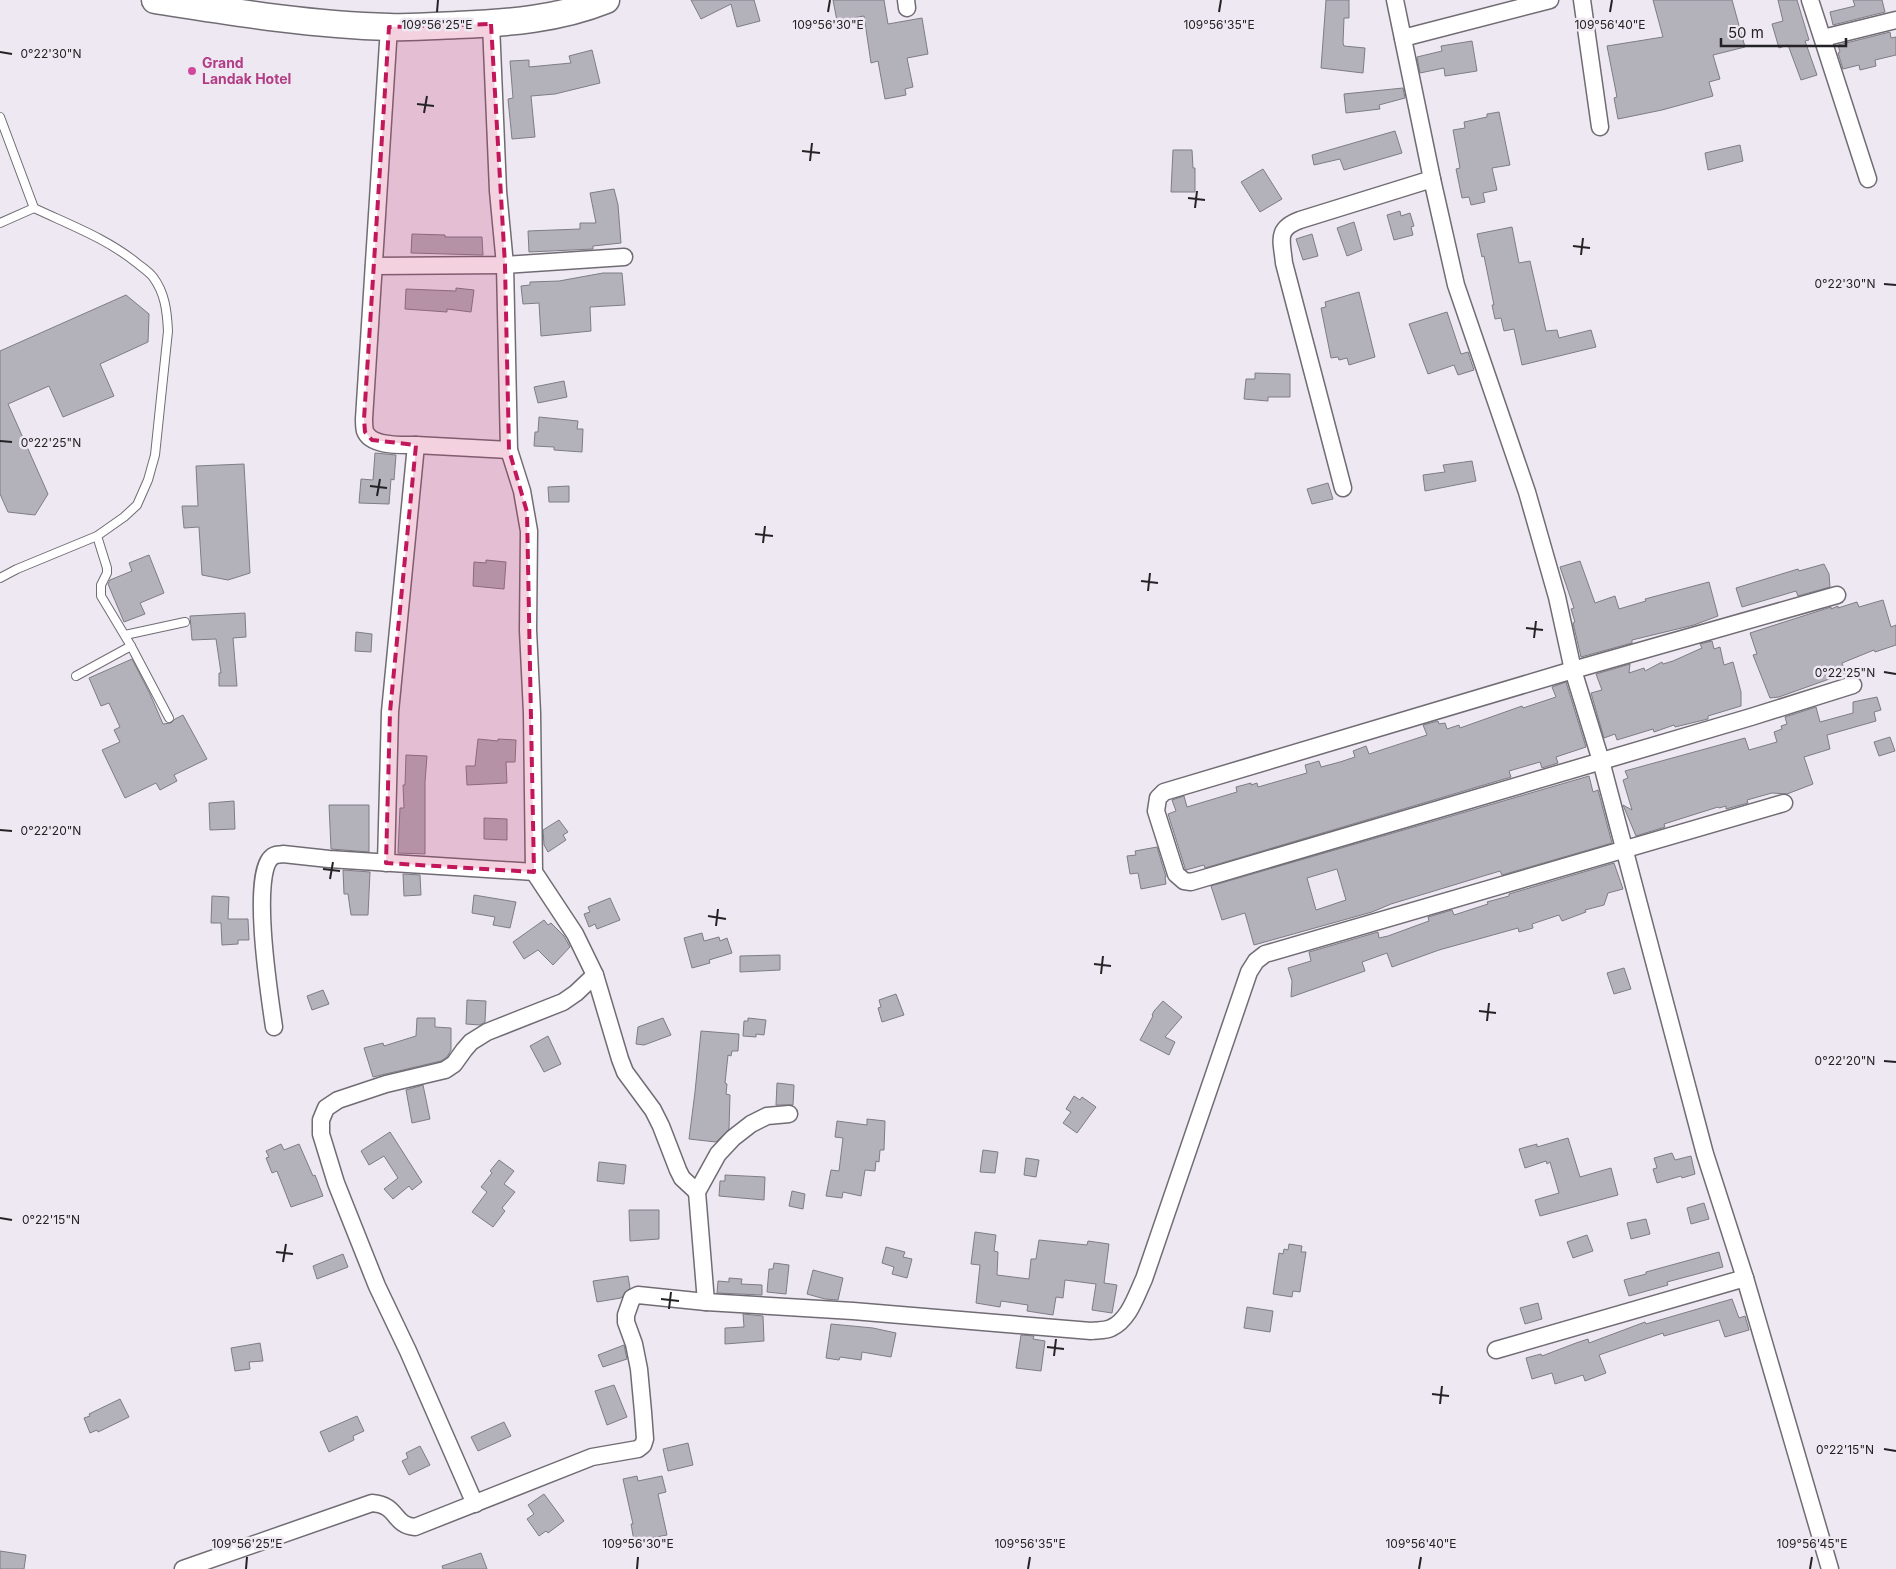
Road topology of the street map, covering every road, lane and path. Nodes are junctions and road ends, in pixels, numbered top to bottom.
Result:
1 (155, 0) edge
2 (606, 0) edge
3 (1395, 0) edge
4 (1550, 0) edge
5 (1582, 0) edge
6 (1810, 0) edge
7 (1896, 20) edge
8 (491, 24) junction
9 (390, 27) junction
10 (1403, 38) junction
11 (1823, 38) junction
12 (0, 117) edge
13 (1600, 127) dead end
14 (1432, 179) junction
15 (1868, 179) dead end
16 (34, 208) junction
17 (0, 223) edge
18 (624, 257) dead end
19 (504, 265) junction
20 (374, 266) junction
21 (416, 445) junction
22 (509, 450) junction
23 (1344, 488) dead end
24 (97, 536) junction
25 (0, 578) edge
26 (1837, 596) dead end
27 (186, 622) dead end
28 (125, 635) junction
29 (131, 646) junction
30 (1572, 670) junction
31 (76, 676) dead end
32 (1853, 685) dead end
33 (169, 718) dead end
34 (1601, 762) junction
35 (1784, 803) dead end
36 (1624, 850) junction
37 (386, 863) junction
38 (534, 872) junction
39 (595, 975) junction
40 (274, 1027) dead end
41 (789, 1114) dead end
42 (697, 1192) junction
43 (1745, 1278) junction
44 (706, 1302) junction
45 (1496, 1350) dead end
46 (475, 1504) junction
47 (183, 1569) edge
48 (1830, 1569) edge

1 - 9 highway
2 - 8 highway
3 - 10 street
4 - 10 street
5 - 13 street
6 - 11 street
7 - 11 street
8 - 9 highway
8 - 19 street
9 - 20 street
10 - 14 street
11 - 15 street
12 - 16 lane
14 - 23 street
14 - 30 street
16 - 17 lane
16 - 24 lane
18 - 19 street
19 - 20 street
19 - 22 street
20 - 21 street
21 - 22 street
21 - 37 street
22 - 38 street
24 - 25 lane
24 - 28 lane
26 - 30 street
27 - 28 lane
28 - 29 lane
29 - 31 lane
29 - 33 lane
30 - 34 street
30 - 34 street
32 - 34 street
34 - 36 street
35 - 36 street
36 - 43 street
36 - 44 street
37 - 38 street
37 - 40 street
38 - 39 street
39 - 42 street
39 - 46 street
41 - 42 street
42 - 44 street
43 - 45 street
43 - 48 street
44 - 46 street
46 - 47 street

